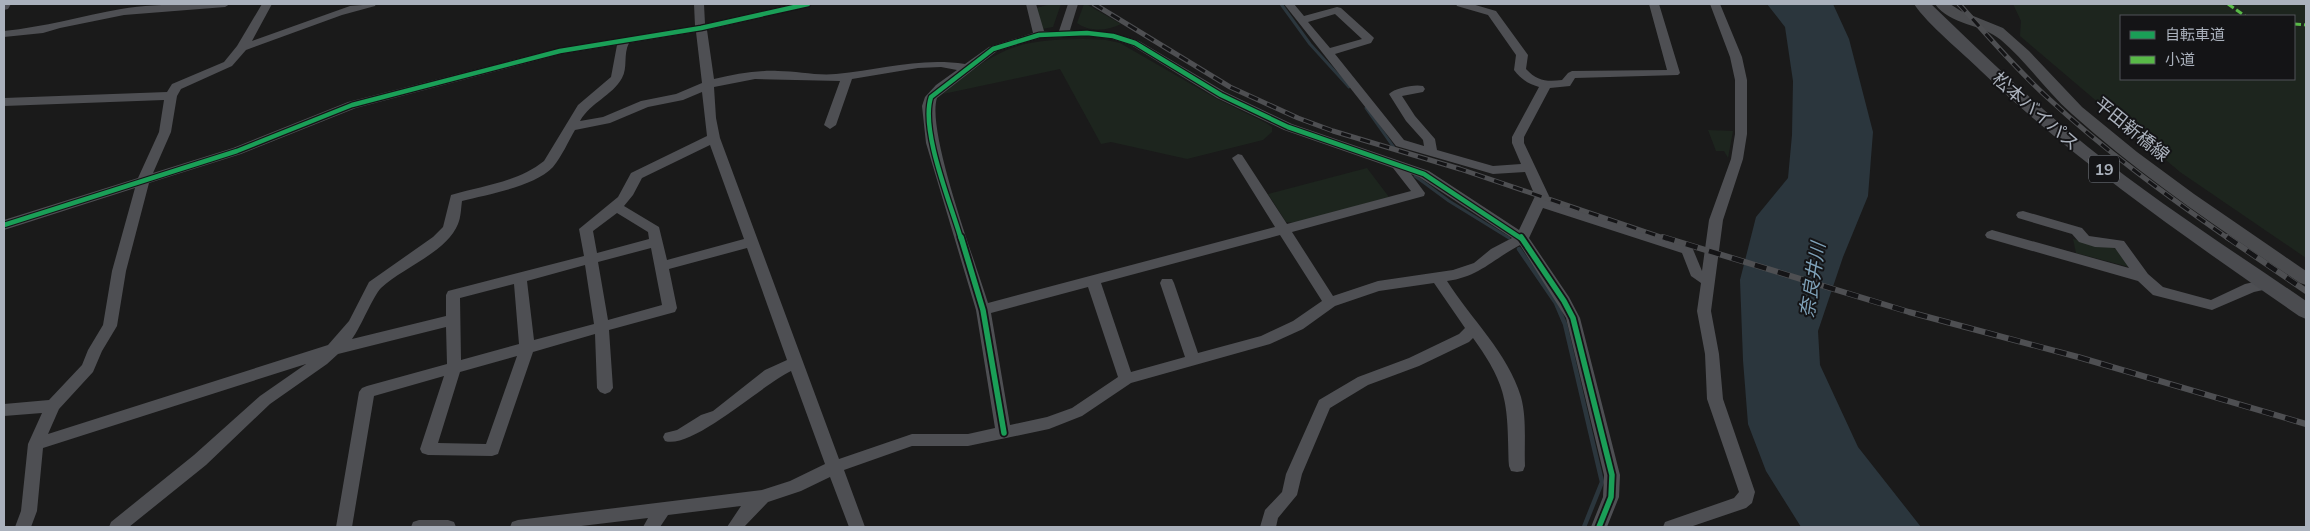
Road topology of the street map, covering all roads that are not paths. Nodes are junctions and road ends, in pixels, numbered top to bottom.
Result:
1 (6, 4) edge
2 (225, 4) edge
3 (267, 4) edge
4 (371, 4) edge
5 (699, 4) edge
6 (808, 4) edge
7 (1031, 4) edge
8 (1073, 4) edge
9 (1289, 4) edge
10 (1461, 4) edge
11 (1654, 4) edge
12 (1715, 4) edge
13 (1926, 5) edge
14 (4, 7) edge
15 (1301, 20) junction
16 (701, 28) junction
17 (1064, 33) junction
18 (4, 34) edge
19 (1039, 35) junction
20 (624, 42) junction
21 (242, 48) junction
22 (1327, 53) junction
23 (967, 68) junction
24 (846, 78) junction
25 (707, 85) junction
26 (1545, 86) junction
27 (1418, 89) dead end
28 (171, 96) junction
29 (4, 102) edge
30 (830, 125) dead end
31 (571, 127) junction
32 (714, 138) junction
33 (1431, 152) junction
34 (1238, 158) dead end
35 (1395, 162) junction
36 (1530, 168) junction
37 (143, 182) junction
38 (1539, 202) junction
39 (617, 207) junction
40 (2023, 215) dead end
41 (8, 224) edge
42 (1286, 230) junction
43 (1992, 235) dead end
44 (1522, 238) junction
45 (656, 242) junction
46 (752, 242) junction
47 (590, 259) junction
48 (661, 266) junction
49 (520, 277) junction
50 (1437, 277) junction
51 (2143, 277) junction
52 (2306, 279) edge
53 (1709, 281) junction
54 (1093, 282) junction
55 (1168, 283) dead end
56 (2268, 284) junction
57 (1330, 302) junction
58 (983, 310) junction
59 (2306, 311) edge
60 (453, 320) junction
61 (602, 327) junction
62 (1473, 328) junction
63 (527, 348) junction
64 (334, 349) junction
65 (1193, 359) junction
66 (795, 363) junction
67 (454, 368) junction
68 (1126, 379) junction
69 (605, 388) dead end
70 (53, 406) junction
71 (4, 410) edge
72 (1004, 434) junction
73 (671, 437) dead end
74 (36, 444) junction
75 (835, 466) junction
76 (1517, 466) dead end
77 (762, 497) junction
78 (664, 508) junction
79 (1679, 526) edge
80 (23, 527) edge
81 (117, 527) edge
82 (344, 527) edge
83 (419, 527) edge
84 (448, 527) edge
85 (518, 527) edge
86 (651, 527) edge
87 (735, 527) edge
88 (857, 527) edge
89 (1268, 527) edge
90 (1599, 527) edge

1 - 14 street
2 - 18 street
3 - 21 street
4 - 21 street
5 - 16 street
6 - 16 street
7 - 19 street
8 - 17 street
9 - 15 street
10 - 26 street
11 - 26 street
12 - 53 street
13 - 52 main road, 平田新橋線
13 - 56 highway, 松本バイパス / 19
15 - 22 street
15 - 22 street
16 - 20 street
16 - 25 street
17 - 19 street
17 - 35 street
19 - 23 street
20 - 31 street
20 - 37 street
21 - 28 street
22 - 33 street
23 - 24 street
23 - 58 street
24 - 25 street
24 - 30 street
25 - 31 street
25 - 32 street
26 - 36 street
27 - 33 street
28 - 29 street
28 - 37 street
31 - 64 street
32 - 39 street
32 - 46 street
33 - 36 street
34 - 42 street
35 - 42 street
35 - 44 street
36 - 38 street
37 - 41 street
37 - 70 street
38 - 44 street
38 - 53 street
39 - 45 street
39 - 47 street
40 - 51 street
42 - 54 street
42 - 57 street
43 - 51 street
44 - 50 street
44 - 90 street
45 - 47 street
45 - 48 street
46 - 48 street
46 - 66 street
47 - 49 street
47 - 61 street
48 - 61 street
49 - 60 street
49 - 63 street
50 - 57 street
50 - 62 street
51 - 56 street
53 - 79 street
54 - 58 street
54 - 68 street
55 - 65 street
56 - 59 highway, 松本バイパス / 19
57 - 65 street
58 - 72 street
60 - 64 street
60 - 67 street
61 - 63 street
61 - 69 street
62 - 76 street
62 - 89 street
63 - 67 street
63 - 67 street
64 - 74 street
64 - 81 street
65 - 68 street
66 - 73 street
66 - 75 street
67 - 82 street
68 - 72 street
70 - 71 street
70 - 74 street
72 - 75 street
74 - 80 street
75 - 77 street
75 - 88 street
77 - 78 street
77 - 87 street
78 - 85 street
78 - 86 street
83 - 84 street

